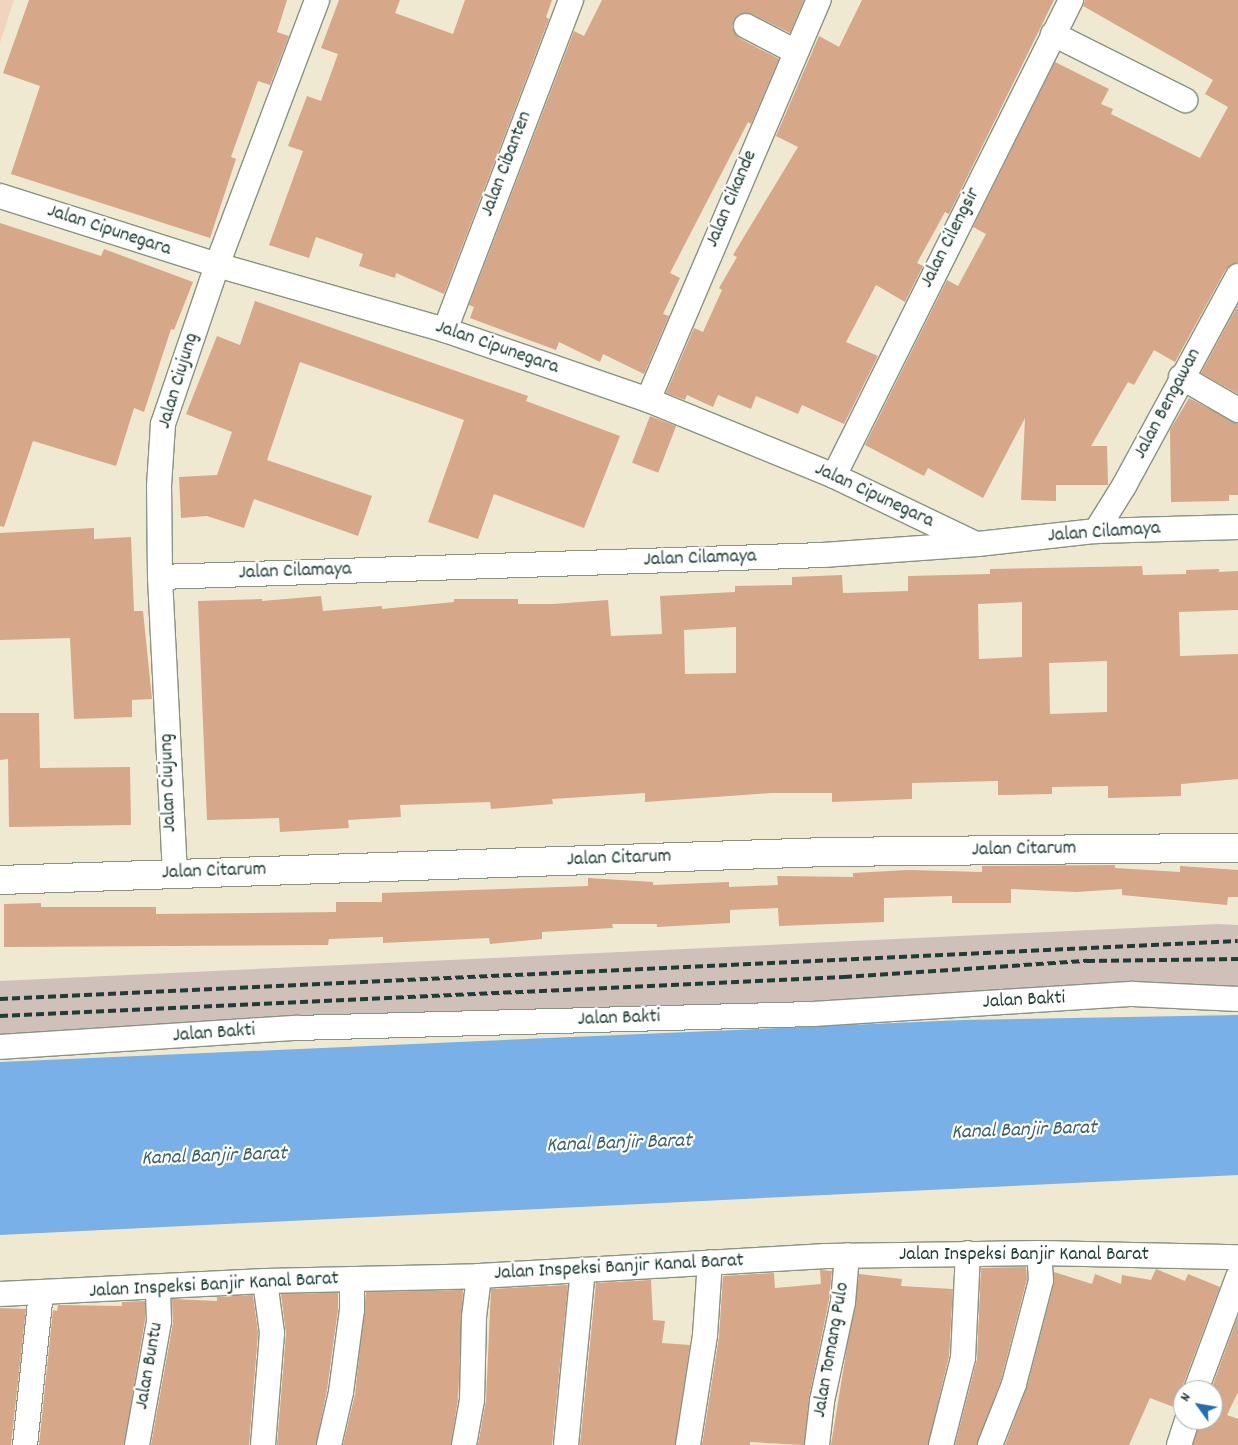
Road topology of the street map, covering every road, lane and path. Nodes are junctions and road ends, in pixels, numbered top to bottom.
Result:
1 (317, 0) edge
2 (571, 0) edge
3 (819, 0) edge
4 (1071, 0) edge
5 (746, 26) dead end
6 (1053, 34) junction
7 (796, 52) junction
8 (1185, 100) dead end
9 (0, 196) edge
10 (217, 265) junction
11 (1238, 276) edge
12 (445, 330) junction
13 (1181, 377) junction
14 (648, 400) junction
15 (1238, 410) edge
16 (834, 476) junction
17 (1238, 527) edge
18 (1096, 531) junction
19 (978, 544) junction
20 (160, 577) junction
21 (1238, 848) edge
22 (175, 874) junction
23 (0, 880) edge
24 (1238, 999) edge
25 (0, 1047) edge
26 (968, 1253) junction
27 (1039, 1253) junction
28 (847, 1255) junction
29 (1238, 1258) edge
30 (710, 1262) junction
31 (583, 1270) junction
32 (479, 1276) junction
33 (1238, 1278) edge
34 (352, 1279) junction
35 (265, 1281) junction
36 (158, 1288) junction
37 (0, 1294) edge
38 (41, 1294) junction
39 (1200, 1380) edge
40 (1184, 1430) edge
41 (25, 1445) edge
42 (137, 1445) edge
43 (263, 1445) edge
44 (329, 1445) edge
45 (464, 1445) edge
46 (566, 1445) edge
47 (688, 1445) edge
48 (817, 1445) edge
49 (941, 1445) edge
50 (990, 1445) edge
51 (1179, 1445) edge

1 - 10 street, Jalan Ciujung
2 - 12 street, Jalan Cibanten
3 - 7 street, Jalan Cikande
4 - 6 street, Jalan Cilengsir
5 - 7 street
6 - 8 street
6 - 16 street, Jalan Cilengsir
7 - 14 street, Jalan Cikande
9 - 10 street, Jalan Cipunegara
10 - 12 street, Jalan Cipunegara
10 - 20 street, Jalan Ciujung
11 - 13 street, Jalan Bengawan
12 - 14 street, Jalan Cipunegara
13 - 15 street
13 - 18 street, Jalan Bengawan
14 - 16 street, Jalan Cipunegara
16 - 19 street, Jalan Cipunegara
17 - 18 street, Jalan Cilamaya
18 - 19 street, Jalan Cilamaya
19 - 20 street, Jalan Cilamaya
20 - 22 street, Jalan Ciujung
21 - 22 street, Jalan Citarum
22 - 23 street, Jalan Citarum
24 - 25 street, Jalan Bakti
26 - 27 street, Jalan Inspeksi Banjir Kanal Barat
26 - 28 street, Jalan Inspeksi Banjir Kanal Barat
26 - 49 street
27 - 29 street, Jalan Inspeksi Banjir Kanal Barat
27 - 50 street
28 - 30 street, Jalan Inspeksi Banjir Kanal Barat
28 - 48 street, Jalan Tomang Pulo
30 - 31 street, Jalan Inspeksi Banjir Kanal Barat
30 - 47 street
31 - 32 street, Jalan Inspeksi Banjir Kanal Barat
31 - 46 street
32 - 34 street, Jalan Inspeksi Banjir Kanal Barat
32 - 45 street
33 - 39 street
34 - 35 street, Jalan Inspeksi Banjir Kanal Barat
34 - 44 street
35 - 36 street, Jalan Inspeksi Banjir Kanal Barat
35 - 43 street
36 - 38 street, Jalan Inspeksi Banjir Kanal Barat
36 - 42 street, Jalan Buntu
37 - 38 street, Jalan Inspeksi Banjir Kanal Barat
38 - 41 street
40 - 51 street

